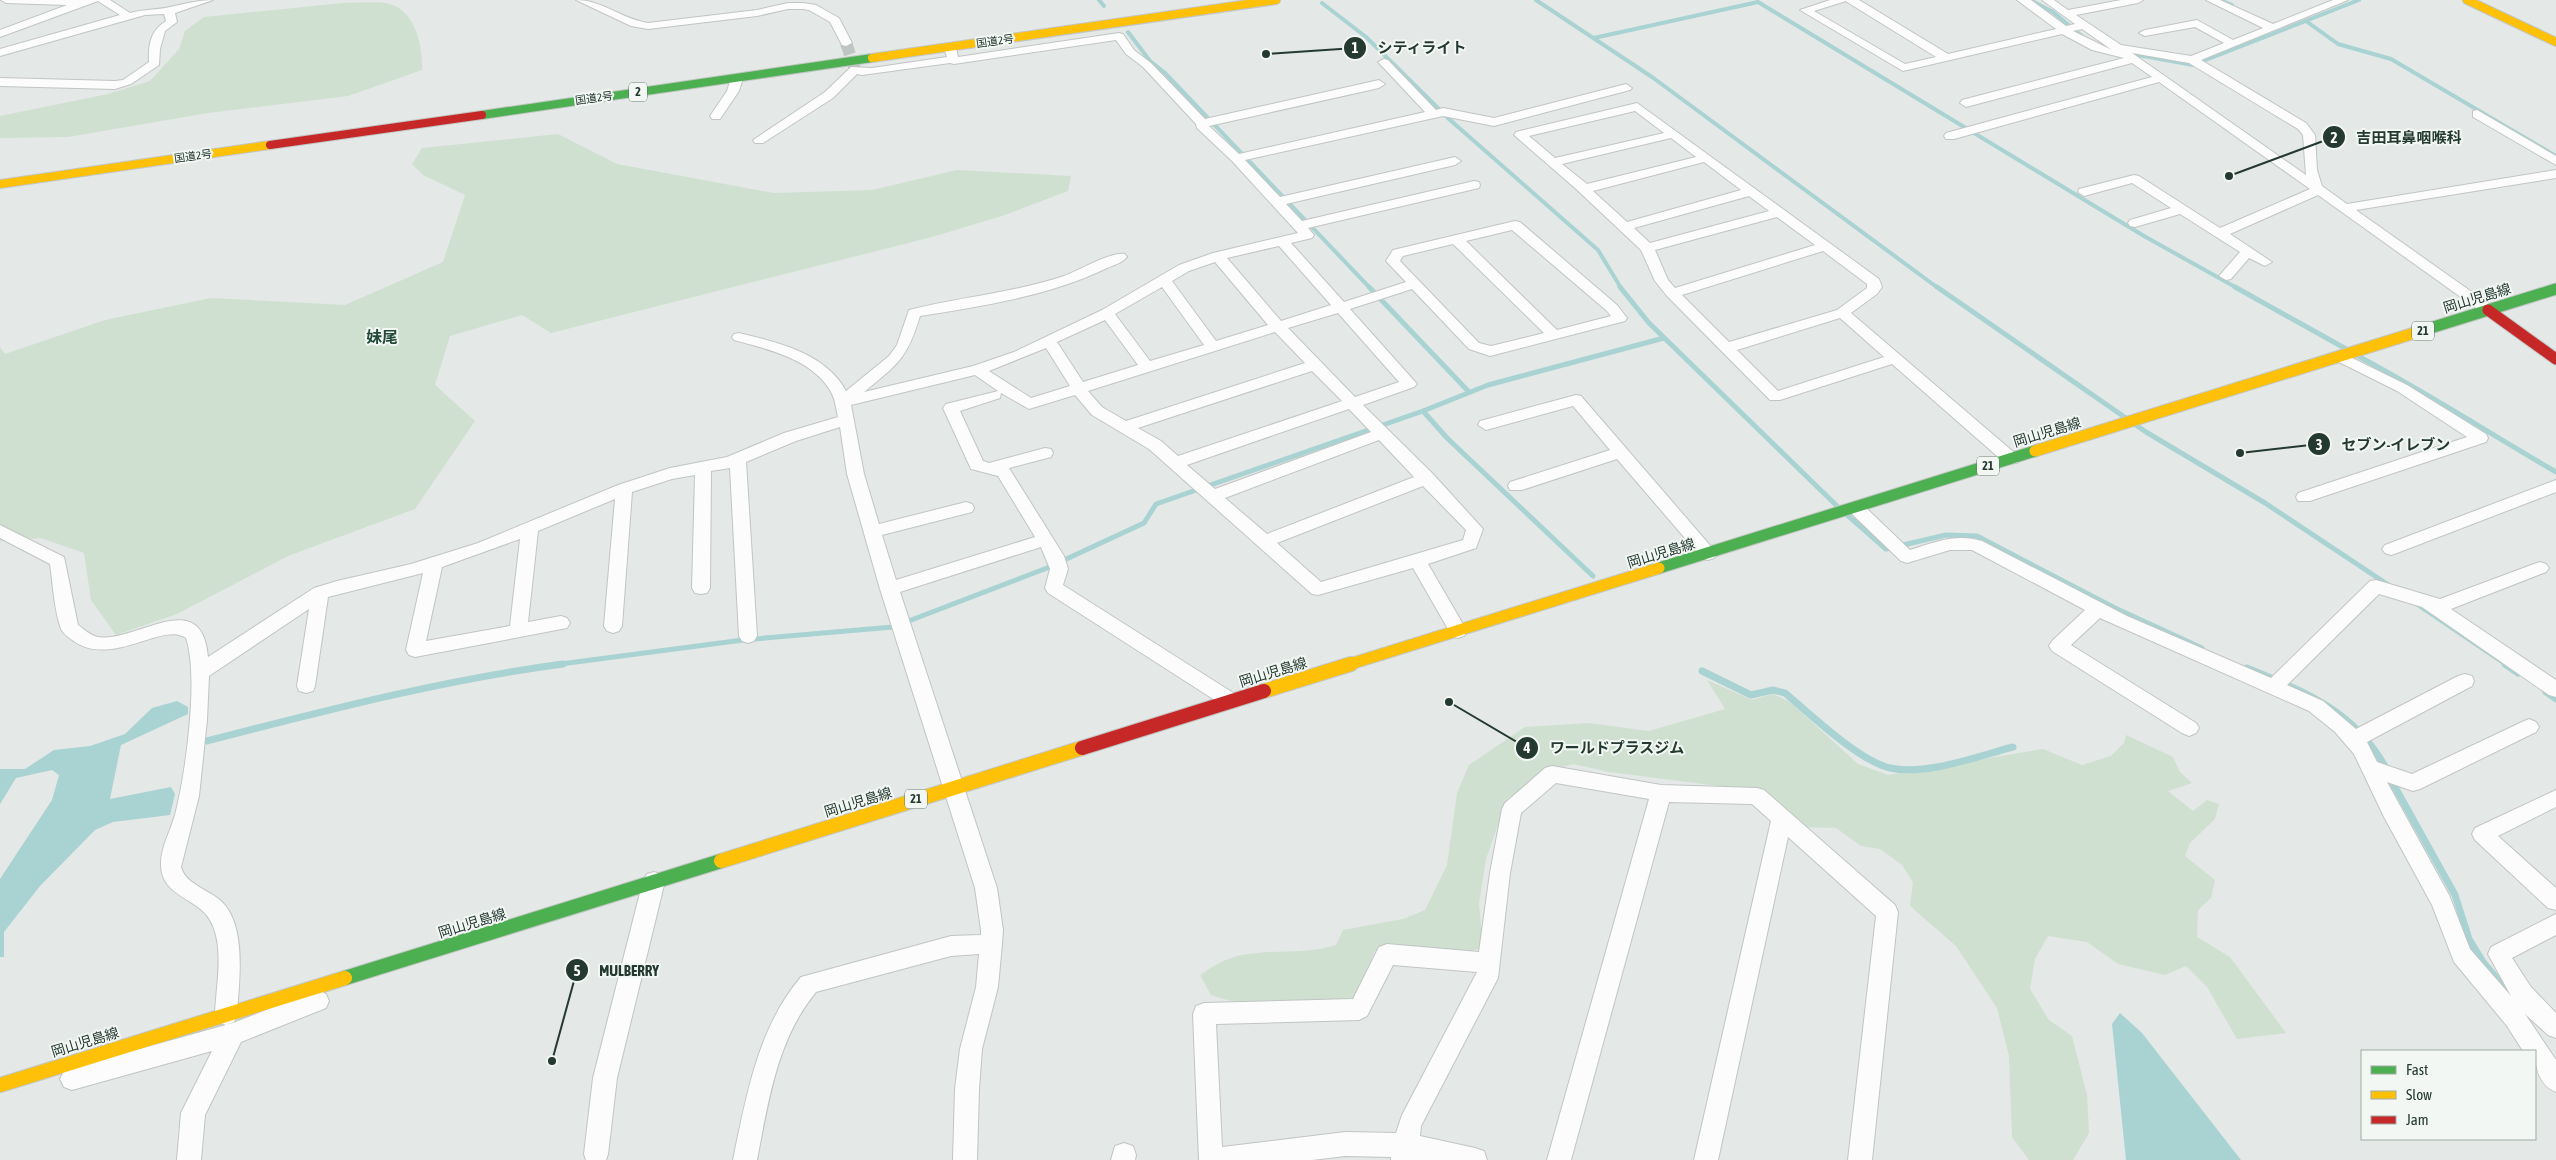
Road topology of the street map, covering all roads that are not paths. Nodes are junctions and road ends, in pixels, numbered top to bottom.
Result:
1 (6, 0) edge
2 (103, 0) edge
3 (208, 0) edge
4 (581, 0) edge
5 (1204, 0) edge
6 (1276, 0) edge
7 (1842, 0) edge
8 (1851, 0) edge
9 (2022, 0) edge
10 (2047, 0) edge
11 (2138, 0) edge
12 (2211, 0) edge
13 (2343, 0) edge
14 (2466, 0) edge
15 (92, 1) edge
16 (788, 3) edge
17 (169, 10) junction
18 (2068, 13) junction
19 (128, 16) junction
20 (2086, 25) junction
21 (1089, 27) junction
22 (2068, 28) junction
23 (2272, 28) junction
24 (2145, 33) dead end
25 (0, 34) edge
26 (1095, 38) junction
27 (2556, 42) edge
28 (846, 43) tunnel mouth
29 (2233, 44) junction
30 (0, 53) edge
31 (952, 53) junction
32 (2126, 54) junction
33 (1946, 58) junction
34 (1384, 62) dead end
35 (2196, 63) junction
36 (737, 78) junction
37 (2161, 78) junction
38 (0, 82) edge
39 (1379, 84) dead end
40 (601, 86) dead end
41 (1626, 88) dead end
42 (1966, 103) dead end
43 (1434, 114) junction
44 (2477, 114) dead end
45 (716, 116) dead end
46 (1208, 122) junction
47 (1674, 134) junction
48 (1950, 136) dead end
49 (758, 140) dead end
50 (1243, 156) junction
51 (1706, 158) junction
52 (1455, 161) dead end
53 (2556, 161) edge
54 (1552, 162) junction
55 (2556, 174) edge
56 (0, 184) edge
57 (1474, 185) dead end
58 (1584, 189) junction
59 (2317, 189) junction
60 (1752, 191) junction
61 (2084, 192) dead end
62 (1284, 201) junction
63 (2344, 208) junction
64 (2183, 210) junction
65 (1779, 212) junction
66 (2135, 223) dead end
67 (1305, 224) junction
68 (1624, 227) junction
69 (2220, 233) junction
70 (1456, 239) junction
71 (1282, 241) junction
72 (1825, 246) junction
73 (1647, 248) junction
74 (2248, 250) junction
75 (1218, 256) junction
76 (1120, 257) dead end
77 (2265, 262) dead end
78 (2226, 276) dead end
79 (1164, 279) junction
80 (1415, 284) junction
81 (2556, 289) edge
82 (1672, 293) junction
83 (1341, 307) junction
84 (2488, 310) junction
85 (1107, 313) junction
86 (1842, 313) junction
87 (1277, 326) junction
88 (1554, 335) junction
89 (739, 337) dead end
90 (1049, 342) junction
91 (1212, 346) junction
92 (1726, 348) junction
93 (2349, 354) junction
94 (1895, 358) junction
95 (2556, 359) edge
96 (1314, 365) junction
97 (1147, 367) junction
98 (977, 370) junction
99 (1079, 389) junction
100 (995, 395) dead end
101 (842, 402) junction
102 (1354, 403) junction
103 (846, 420) junction
104 (1486, 425) dead end
105 (1125, 427) junction
106 (1379, 429) junction
107 (1621, 452) junction
108 (1045, 453) dead end
109 (738, 459) junction
110 (2011, 459) junction
111 (1176, 463) junction
112 (703, 468) junction
113 (988, 468) junction
114 (1427, 478) junction
115 (1516, 486) dead end
116 (2556, 486) edge
117 (624, 489) junction
118 (1206, 491) junction
119 (2304, 497) dead end
120 (966, 508) dead end
121 (1853, 509) junction
122 (530, 528) junction
123 (0, 531) edge
124 (872, 532) junction
125 (1044, 540) junction
126 (1264, 542) junction
127 (2391, 550) dead end
128 (1708, 554) junction
129 (1418, 561) junction
130 (434, 563) junction
131 (2540, 568) dead end
132 (701, 588) dead end
133 (889, 589) junction
134 (320, 593) junction
135 (2423, 600) junction
136 (2098, 609) junction
137 (561, 623) dead end
138 (613, 626) dead end
139 (518, 630) junction
140 (1458, 630) junction
141 (748, 636) dead end
142 (199, 673) junction
143 (2465, 681) dead end
144 (2276, 683) junction
145 (2553, 683) edge
146 (306, 686) dead end
147 (1231, 701) junction
148 (2529, 727) dead end
149 (2189, 728) dead end
150 (2360, 737) junction
151 (2374, 769) junction
152 (954, 787) junction
153 (1661, 793) junction
154 (2556, 798) edge
155 (1782, 818) junction
156 (654, 881) junction
157 (2556, 901) edge
158 (2556, 924) edge
159 (991, 944) junction
160 (1490, 963) junction
161 (322, 985) joint
162 (229, 1024) junction
163 (2556, 1027) edge
164 (2536, 1050) edge
165 (2536, 1050) edge
166 (65, 1064) joint
167 (2556, 1081) edge
168 (0, 1085) edge
169 (1405, 1153) edge
170 (596, 1154) dead end
171 (189, 1160) edge
172 (746, 1160) edge
173 (965, 1160) edge
174 (1475, 1160) edge
175 (1559, 1160) edge
176 (1706, 1160) edge
177 (1860, 1160) edge

1 - 15 street
2 - 19 street
3 - 17 street
4 - 16 street
5 - 40 main road, 国道2号 / 2
6 - 21 main road, 国道2号 / 2
7 - 33 street
8 - 33 street
9 - 22 street
10 - 18 street
11 - 18 street
12 - 23 street
13 - 23 street
14 - 27 main road
15 - 25 street
16 - 28 street
17 - 19 street
17 - 38 street
18 - 20 street
19 - 30 street
20 - 22 street
20 - 32 street
21 - 26 street
21 - 31 main road, 国道2号 / 2
22 - 32 street
22 - 33 street
23 - 29 street
24 - 29 street
26 - 31 street
26 - 46 street
29 - 35 street
31 - 36 main road, 国道2号 / 2
31 - 49 street
32 - 35 street
32 - 37 street
32 - 42 street
34 - 43 street
35 - 59 street
36 - 45 street
36 - 56 main road, 国道2号 / 2
37 - 48 street
37 - 59 street
39 - 46 street
41 - 43 street
43 - 50 street
44 - 53 street
46 - 50 street
47 - 51 street
47 - 54 street
47 - 54 street
50 - 62 street
51 - 58 street
51 - 60 street
52 - 62 street
54 - 58 street
55 - 63 street
57 - 67 street
58 - 68 street
59 - 63 street
59 - 69 street
60 - 65 street
60 - 68 street
61 - 64 street
62 - 67 street
63 - 84 street
64 - 66 street
64 - 69 street
65 - 72 street
65 - 73 street
67 - 71 street
68 - 73 street
69 - 74 street
70 - 80 street
70 - 88 street
70 - 88 street
71 - 75 street
71 - 83 street
72 - 82 street
72 - 86 street
73 - 82 street
74 - 77 street
74 - 78 street
75 - 79 street
75 - 87 street
76 - 101 street
79 - 85 street
79 - 91 street
80 - 83 street
80 - 88 street
81 - 84 main road, 岡山児島線 / 21
82 - 92 street
83 - 87 street
83 - 102 street
84 - 93 main road, 岡山児島線 / 21
84 - 95 main road
85 - 90 street
85 - 97 street
86 - 92 street
86 - 94 street
87 - 91 street
87 - 96 street
89 - 101 street
90 - 98 street
90 - 99 street
91 - 97 street
92 - 94 street
93 - 110 main road, 岡山児島線 / 21
93 - 119 street
94 - 110 street
96 - 102 street
96 - 105 street
97 - 99 street
98 - 99 street
98 - 101 street
99 - 105 street
100 - 113 street
101 - 103 street
102 - 106 street
102 - 111 street
103 - 109 street
103 - 124 street
104 - 107 street
105 - 111 street
106 - 114 street
106 - 118 street
107 - 115 street
107 - 128 street
108 - 113 street
109 - 112 street
109 - 141 street
110 - 121 main road, 岡山児島線 / 21
111 - 118 street
112 - 117 street
112 - 132 street
113 - 125 street
114 - 126 street
114 - 129 street
116 - 127 street
117 - 122 street
117 - 138 street
118 - 126 street
120 - 124 street
121 - 128 main road, 岡山児島線 / 21
121 - 136 street
122 - 130 street
122 - 139 street
123 - 142 street
124 - 133 street
125 - 133 street
125 - 147 street
126 - 129 street
128 - 140 main road, 岡山児島線 / 21
129 - 140 street
130 - 134 street
130 - 139 street
131 - 135 street
133 - 152 street
134 - 142 street
134 - 146 street
135 - 144 street
135 - 145 street
136 - 144 street
136 - 149 street
137 - 139 street
140 - 147 main road, 岡山児島線 / 21
142 - 162 street
143 - 150 street
144 - 150 street
147 - 152 main road, 岡山児島線 / 21
148 - 151 street
150 - 151 street
151 - 164 street
152 - 156 main road, 岡山児島線 / 21
152 - 159 street
153 - 155 street
153 - 160 street
153 - 175 street
154 - 157 street
155 - 176 street
155 - 177 street
156 - 161 main road, 岡山児島線 / 21
156 - 170 street
158 - 163 street
159 - 172 street
159 - 173 street
160 - 169 street
160 - 169 street
161 - 162 street
162 - 166 street
162 - 171 street
165 - 167 street
166 - 168 main road, 岡山児島線
169 - 174 street

